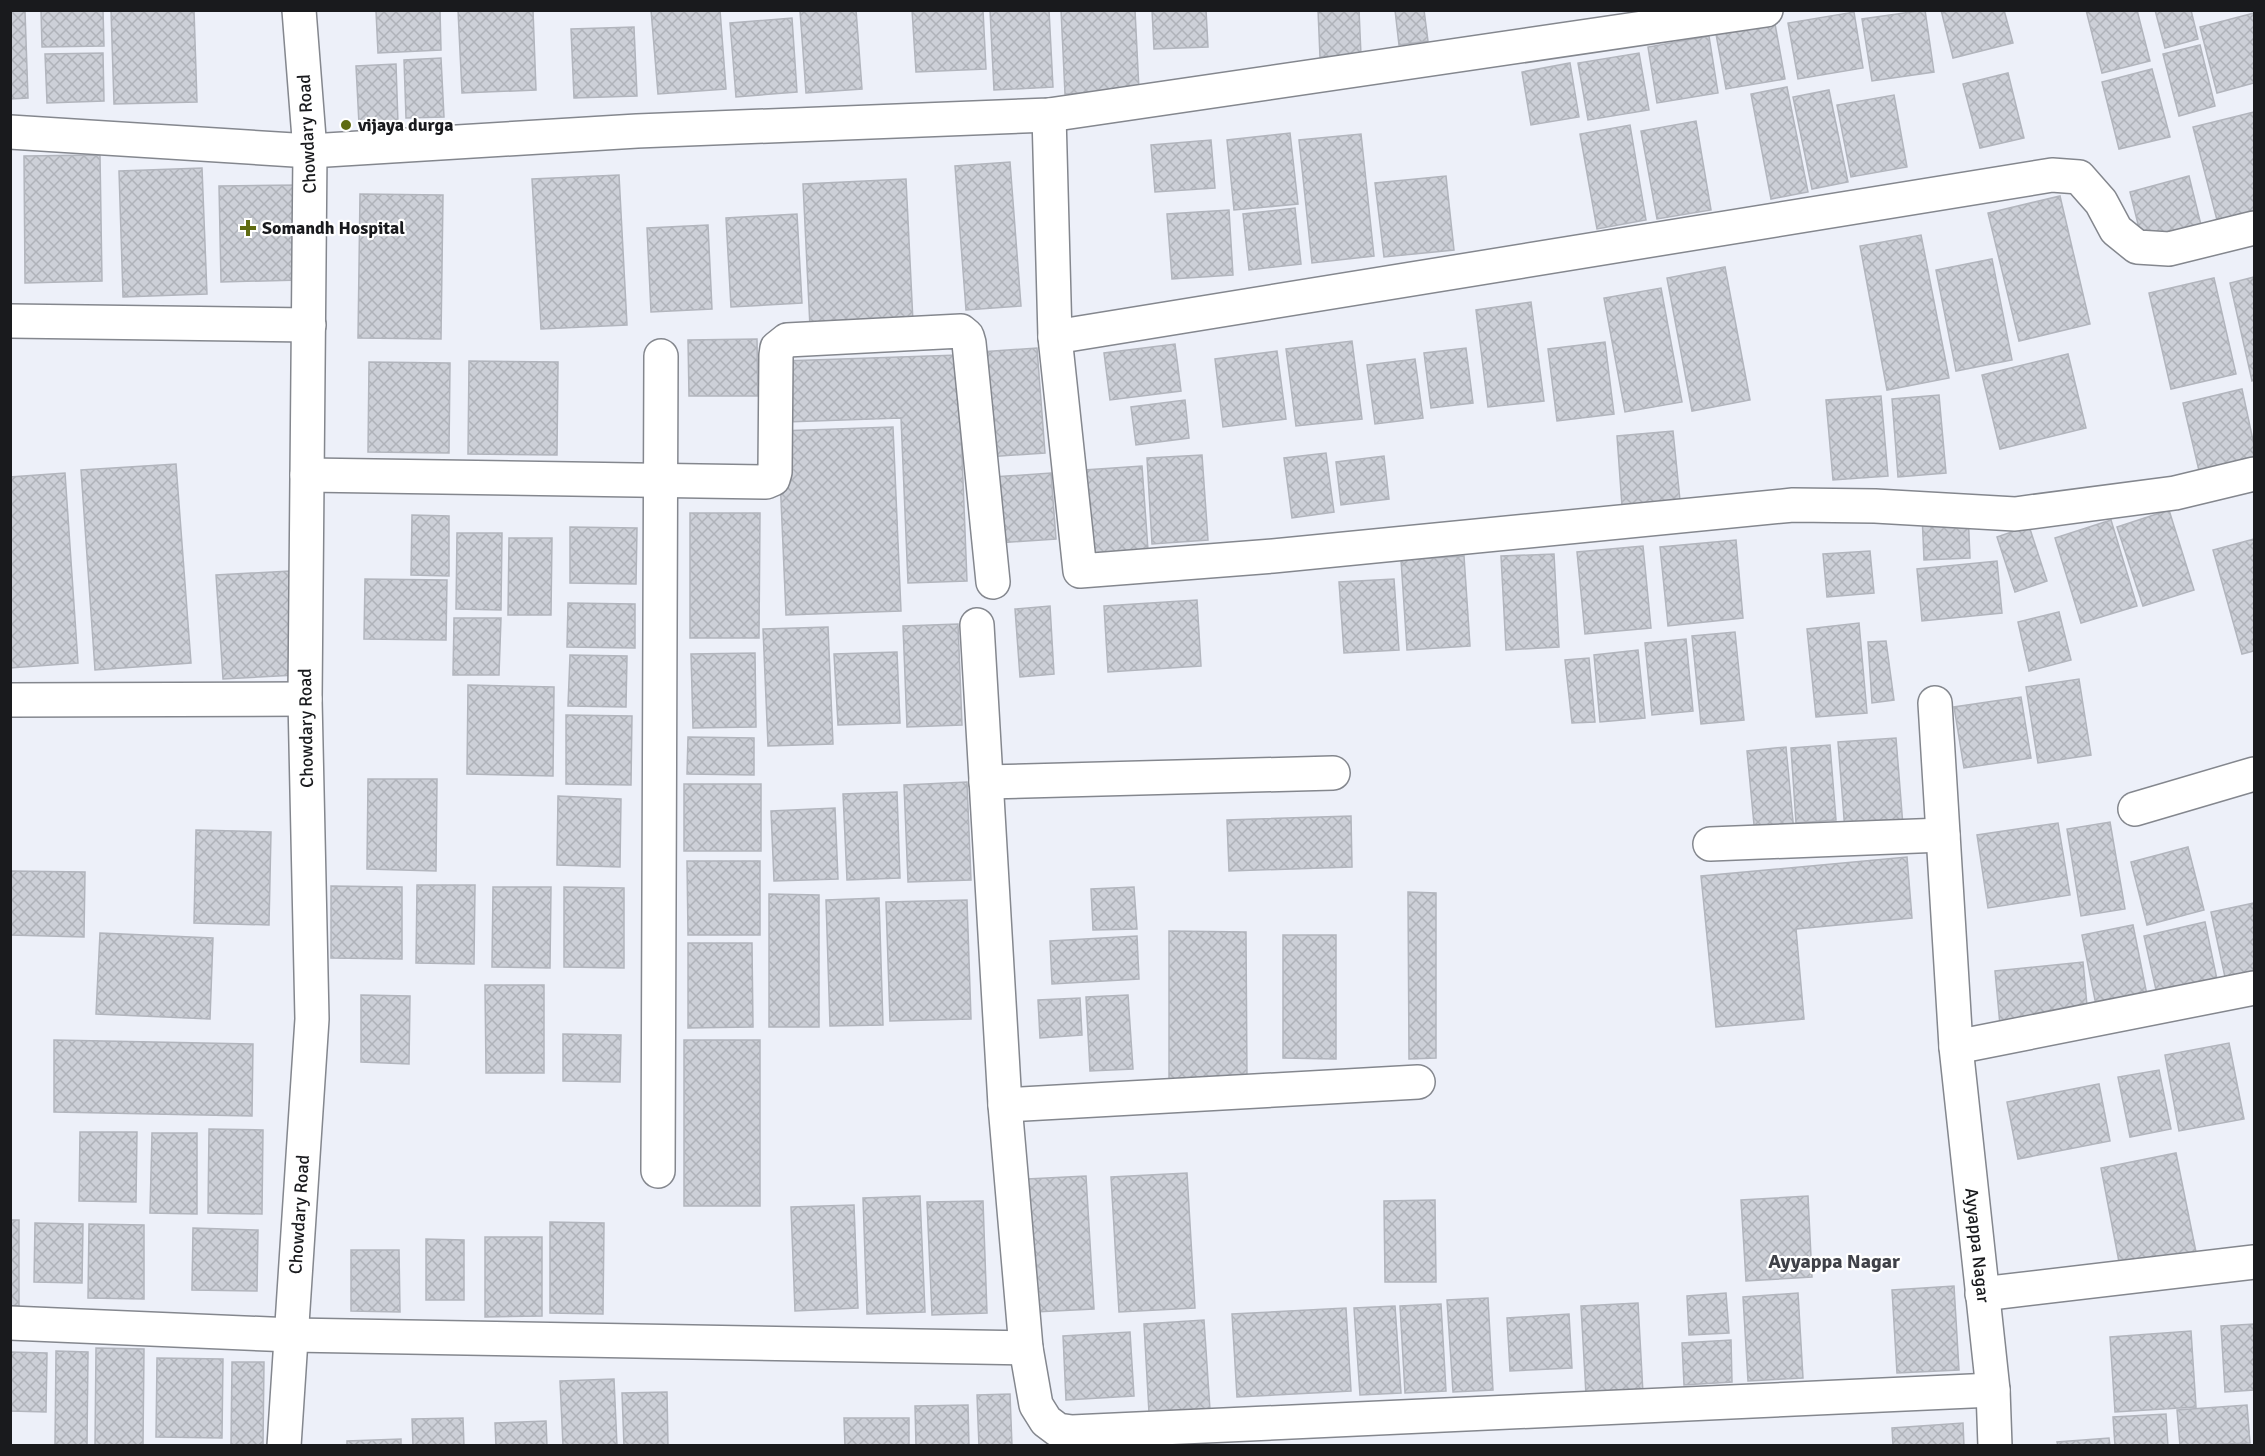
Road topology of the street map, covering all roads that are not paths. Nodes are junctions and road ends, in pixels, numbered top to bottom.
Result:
1 (299, 10) edge
2 (1766, 10) edge
3 (1049, 116) junction
4 (10, 132) edge
5 (310, 151) junction
6 (2254, 228) edge
7 (10, 321) edge
8 (309, 325) junction
9 (1055, 337) junction
10 (661, 356) dead end
11 (2254, 474) edge
12 (307, 475) junction
13 (662, 480) junction
14 (993, 582) dead end
15 (977, 625) dead end
16 (305, 699) junction
17 (10, 700) edge
18 (1935, 703) dead end
19 (1333, 773) dead end
20 (2254, 774) edge
21 (986, 782) junction
22 (2135, 809) dead end
23 (1942, 835) junction
24 (1710, 844) dead end
25 (2254, 988) edge
26 (1956, 1047) junction
27 (1418, 1082) dead end
28 (1005, 1105) junction
29 (658, 1171) dead end
30 (2254, 1262) edge
31 (1982, 1294) junction
32 (10, 1323) edge
33 (292, 1335) junction
34 (1026, 1348) junction
35 (1993, 1390) junction
36 (284, 1446) edge
37 (1995, 1446) edge

1 - 5 street, Chowdary Road
2 - 3 street
3 - 5 street
3 - 9 street
4 - 5 street
5 - 8 street, Chowdary Road
6 - 9 street
7 - 8 street
8 - 12 street, Chowdary Road
9 - 11 street
10 - 13 street
12 - 13 street
12 - 16 street, Chowdary Road
13 - 14 street
13 - 29 street
15 - 21 street
16 - 17 street
16 - 33 street, Chowdary Road
18 - 23 street, Ayyappa Nagar
19 - 21 street
20 - 22 street
21 - 28 street
23 - 24 street
23 - 26 street, Ayyappa Nagar
25 - 26 street
26 - 31 street, Ayyappa Nagar
27 - 28 street
28 - 34 street
30 - 31 street
31 - 35 street, Ayyappa Nagar
32 - 33 street
33 - 34 street
33 - 36 street, Chowdary Road
34 - 35 street
35 - 37 street, Ayyappa Nagar

